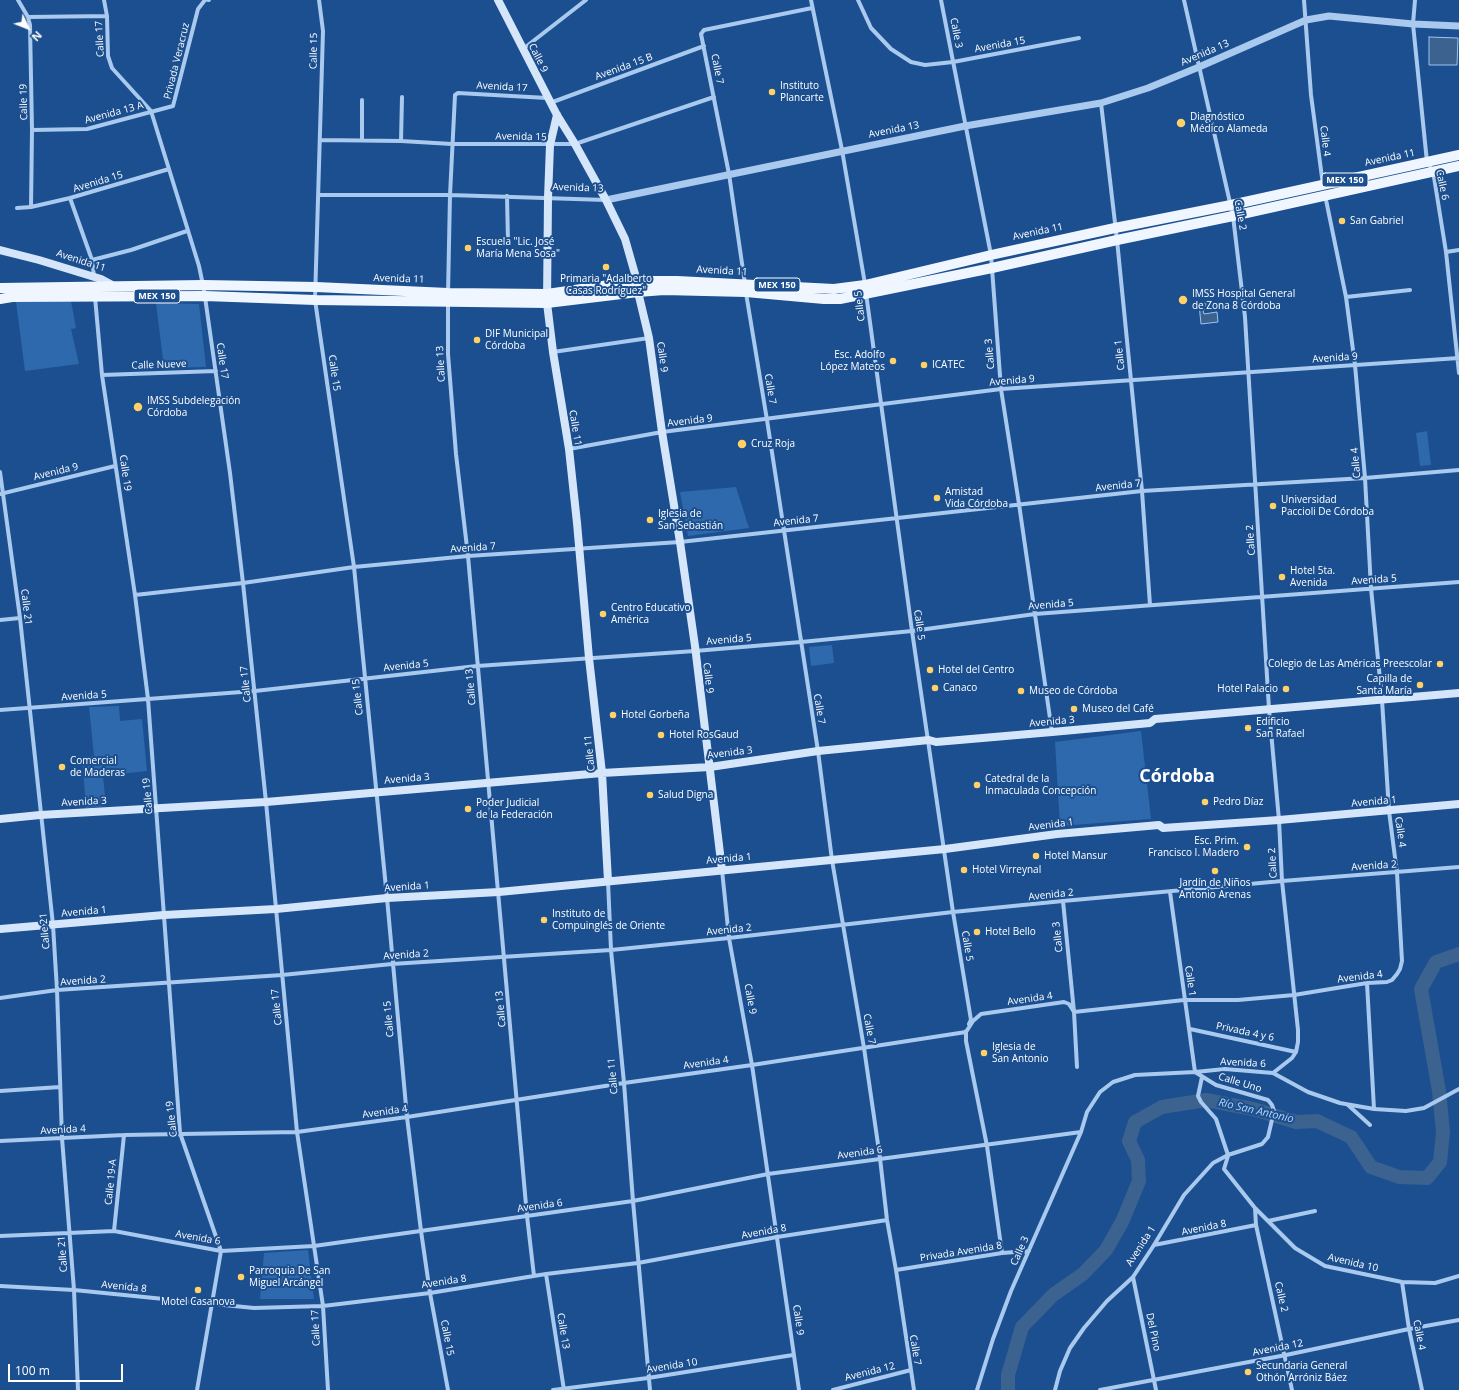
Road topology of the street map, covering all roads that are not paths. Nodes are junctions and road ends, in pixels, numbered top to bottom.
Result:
1 (19, 0) edge
2 (104, 0) edge
3 (204, 0) edge
4 (319, 0) edge
5 (498, 0) edge
6 (586, 0) edge
7 (811, 0) edge
8 (858, 0) edge
9 (942, 0) edge
10 (1184, 0) edge
11 (1304, 0) edge
12 (1415, 0) edge
13 (812, 8) junction
14 (107, 16) junction
15 (28, 17) junction
16 (1306, 20) junction
17 (1413, 24) junction
18 (1459, 26) edge
19 (1079, 38) dead end
20 (704, 46) junction
21 (523, 50) junction
22 (953, 62) junction
23 (1199, 67) junction
24 (455, 95) joint
25 (402, 97) dead end
26 (714, 97) junction
27 (362, 100) dead end
28 (549, 100) junction
29 (1101, 103) junction
30 (151, 111) junction
31 (556, 115) junction
32 (965, 126) junction
33 (32, 130) junction
34 (320, 140) junction
35 (362, 140) junction
36 (401, 141) junction
37 (452, 144) junction
38 (576, 144) junction
39 (550, 145) junction
40 (842, 150) junction
41 (1459, 155) edge
42 (1459, 166) edge
43 (1430, 167) junction
44 (169, 169) junction
45 (729, 174) junction
46 (1323, 184) junction
47 (318, 195) junction
48 (450, 195) junction
49 (507, 196) junction
50 (1325, 196) junction
51 (70, 198) junction
52 (548, 198) junction
53 (606, 200) junction
54 (1231, 205) junction
55 (31, 207) junction
56 (17, 208) dead end
57 (1234, 216) junction
58 (1115, 228) junction
59 (188, 230) junction
60 (1117, 240) junction
61 (508, 242) dead end
62 (0, 250) edge
63 (1459, 250) edge
64 (1446, 252) junction
65 (991, 255) junction
66 (92, 260) junction
67 (992, 268) junction
68 (203, 285) junction
69 (637, 286) junction
70 (95, 287) junction
71 (316, 287) junction
72 (0, 288) edge
73 (745, 288) junction
74 (866, 290) junction
75 (1410, 290) dead end
76 (147, 291) junction
77 (204, 296) junction
78 (1346, 297) junction
79 (448, 298) junction
80 (547, 298) junction
81 (0, 300) edge
82 (315, 300) junction
83 (649, 338) junction
84 (553, 352) junction
85 (1458, 358) edge
86 (1355, 365) junction
87 (216, 371) junction
88 (1248, 372) junction
89 (1459, 374) edge
90 (102, 375) junction
91 (1131, 380) junction
92 (1001, 389) junction
93 (880, 404) junction
94 (767, 420) junction
95 (662, 432) junction
96 (569, 449) junction
97 (116, 466) junction
98 (1459, 470) edge
99 (0, 472) edge
100 (1365, 478) junction
101 (1256, 484) junction
102 (1142, 491) junction
103 (1, 494) edge
104 (1019, 504) junction
105 (896, 519) junction
106 (784, 531) junction
107 (680, 542) junction
108 (578, 550) junction
109 (468, 556) junction
110 (354, 567) junction
111 (1459, 582) edge
112 (243, 583) junction
113 (1371, 588) junction
114 (135, 595) junction
115 (1263, 597) junction
116 (1150, 605) junction
117 (1035, 614) junction
118 (20, 618) junction
119 (0, 620) edge
120 (912, 631) junction
121 (801, 642) junction
122 (695, 651) junction
123 (589, 658) junction
124 (477, 666) junction
125 (364, 678) junction
126 (255, 691) junction
127 (1459, 693) edge
128 (148, 699) junction
129 (1382, 700) junction
130 (30, 708) junction
131 (1269, 709) junction
132 (0, 710) edge
133 (1052, 732) junction
134 (929, 740) junction
135 (818, 751) junction
136 (710, 767) junction
137 (602, 773) junction
138 (488, 783) junction
139 (376, 792) junction
140 (266, 802) junction
141 (1459, 804) edge
142 (157, 808) junction
143 (1389, 811) junction
144 (40, 815) junction
145 (0, 819) edge
146 (1279, 820) junction
147 (945, 849) junction
148 (832, 860) junction
149 (1459, 867) edge
150 (722, 870) junction
151 (1397, 873) junction
152 (608, 881) junction
153 (1282, 881) junction
154 (499, 892) junction
155 (1170, 892) junction
156 (387, 898) junction
157 (1063, 901) junction
158 (276, 909) junction
159 (953, 912) junction
160 (164, 915) junction
161 (53, 925) junction
162 (842, 926) junction
163 (0, 929) edge
164 (730, 938) junction
165 (611, 950) junction
166 (504, 956) junction
167 (392, 964) junction
168 (1397, 974) joint
169 (282, 975) junction
170 (170, 983) junction
171 (1367, 983) junction
172 (57, 990) junction
173 (1294, 995) junction
174 (0, 998) edge
175 (1184, 1000) junction
176 (1074, 1012) junction
177 (1190, 1029) junction
178 (966, 1032) junction
179 (864, 1048) junction
180 (1296, 1052) junction
181 (752, 1065) junction
182 (1077, 1067) dead end
183 (1195, 1072) junction
184 (1273, 1073) junction
185 (1202, 1077) junction
186 (624, 1083) junction
187 (60, 1087) junction
188 (1459, 1089) edge
189 (0, 1091) edge
190 (517, 1100) junction
191 (1347, 1104) junction
192 (1374, 1109) junction
193 (407, 1117) junction
194 (1084, 1121) joint
195 (1370, 1125) dead end
196 (297, 1132) junction
197 (1081, 1132) junction
198 (180, 1133) junction
199 (124, 1135) junction
200 (1268, 1137) joint
201 (62, 1138) junction
202 (0, 1141) edge
203 (987, 1146) junction
204 (1228, 1155) junction
205 (880, 1158) junction
206 (768, 1174) junction
207 (632, 1201) junction
208 (1255, 1208) junction
209 (1315, 1211) dead end
210 (527, 1216) junction
211 (887, 1220) junction
212 (1268, 1221) junction
213 (1256, 1225) junction
214 (114, 1231) junction
215 (421, 1231) junction
216 (70, 1234) junction
217 (0, 1236) edge
218 (777, 1237) junction
219 (314, 1246) junction
220 (1154, 1246) junction
221 (1029, 1250) junction
222 (221, 1251) junction
223 (1002, 1253) junction
224 (638, 1263) junction
225 (896, 1270) junction
226 (546, 1274) junction
227 (534, 1276) junction
228 (1459, 1276) edge
229 (1133, 1277) junction
230 (1402, 1282) junction
231 (0, 1286) edge
232 (74, 1290) junction
233 (430, 1293) junction
234 (212, 1304) junction
235 (323, 1306) junction
236 (1459, 1320) edge
237 (1409, 1329) junction
238 (793, 1355) junction
239 (1286, 1355) junction
240 (911, 1370) junction
241 (648, 1378) junction
242 (1155, 1380) junction
243 (564, 1389) edge
244 (78, 1390) edge
245 (197, 1390) edge
246 (328, 1390) edge
247 (448, 1390) edge
248 (553, 1390) edge
249 (650, 1390) edge
250 (799, 1390) edge
251 (833, 1390) edge
252 (914, 1390) edge
253 (977, 1390) edge
254 (1055, 1390) edge
255 (1100, 1390) edge
256 (1156, 1390) edge
257 (1292, 1390) edge
258 (1422, 1390) edge

1 - 15 street, Calle 19
2 - 14 street, Calle 17
3 - 30 street, Privada Veracruz
4 - 34 street, Calle 15
5 - 21 main road, Calle 9
6 - 21 street
7 - 13 street, Calle 5
8 - 22 street, Avenida 15
9 - 22 street, Calle 3
10 - 23 street, Calle 2
11 - 16 street, Calle 4
12 - 17 street, Calle 6
13 - 20 street, Calle 7
13 - 40 street, Calle 5
14 - 15 street
14 - 30 street, Calle 17
15 - 33 street, Calle 19
16 - 17 street, Avenida 13
16 - 23 street, Avenida 13
16 - 46 street, Calle 4
17 - 18 street, Avenida 13
17 - 43 street, Calle 6
19 - 22 street, Avenida 15
20 - 26 street, Calle 7
20 - 28 street, Avenida 15 B
21 - 28 main road, Calle 9
22 - 32 street, Calle 3
23 - 29 street, Avenida 13
23 - 54 street, Calle 2
24 - 28 street, Avenida 17
24 - 37 street, Calle 13
25 - 36 street
26 - 38 street, Avenida 15
26 - 45 street, Calle 7
27 - 35 street
28 - 31 main road, Calle 9
29 - 32 street, Avenida 13
29 - 58 street, Calle 1
30 - 33 street, Avenida 13 A
30 - 44 street, Calle 17
31 - 38 main road, Calle 9
31 - 39 main road, Calle 11
32 - 40 street, Avenida 13
32 - 65 street, Calle 3
33 - 55 street, Calle 19
34 - 35 street, Avenida 15
34 - 47 street, Calle 15
35 - 36 street, Avenida 15
36 - 37 street, Avenida 15
37 - 39 street, Avenida 15
37 - 48 street, Calle 13
38 - 39 street, Avenida 15
38 - 53 main road, Calle 9
39 - 52 main road, Calle 11
40 - 45 street, Avenida 13
40 - 74 street, Calle 5
41 - 43 main road, Avenida 11 / MEX 150
42 - 43 main road, Avenida 11 / MEX 150
43 - 46 main road, Avenida 11 / MEX 150
43 - 50 main road, Avenida 11 / MEX 150
43 - 64 street, Calle 6
44 - 51 street, Avenida 15
44 - 59 street, Calle 17
45 - 53 street, Avenida 13
45 - 73 street, Calle 7
46 - 50 street, Calle 4
46 - 54 main road, Avenida 11 / MEX 150
47 - 48 street, Avenida 13
47 - 71 street, Calle 15
48 - 49 street, Avenida 13
48 - 79 street, Calle 13
49 - 52 street, Avenida 13
49 - 61 street
50 - 57 main road, Avenida 11 / MEX 150
50 - 78 street, Calle 4
51 - 55 street, Avenida 15
51 - 66 street, Calle 19
52 - 53 street, Avenida 13
52 - 80 main road, Calle 11
53 - 69 main road, Calle 9
54 - 57 street, Calle 2
54 - 58 main road, Avenida 11 / MEX 150
55 - 56 street, Avenida 15
57 - 60 main road, Avenida 11 / MEX 150
57 - 88 street, Calle 2
58 - 60 street, Calle 1
58 - 65 main road, Avenida 11 / MEX 150
59 - 66 street, Avenida 11
59 - 68 street, Calle 17
60 - 67 main road, Avenida 11 / MEX 150
60 - 91 street, Calle 1
62 - 70 main road, Avenida 11
63 - 64 street
64 - 85 street, Calle 6
65 - 67 street, Calle 3
65 - 74 main road, Avenida 11 / MEX 150
66 - 70 street, Calle 19
67 - 74 main road, Avenida 11 / MEX 150
67 - 92 street, Calle 3
68 - 71 main road, Avenida 11 / MEX 150
68 - 76 main road, Avenida 11 / MEX 150
68 - 77 street, Calle 17
69 - 73 main road, Avenida 11 / MEX 150
69 - 80 main road, Avenida 11 / MEX 150
69 - 83 main road, Calle 9
70 - 72 main road, MEX 150
70 - 76 main road, Avenida 11 / MEX 150
70 - 76 main road, Avenida 11 / MEX 150
70 - 81 main road, Avenida 11 / MEX 150
70 - 90 street, Calle 19
71 - 79 main road, Avenida 11 / MEX 150
71 - 82 street, Calle 15
73 - 74 main road, Avenida 11 / MEX 150
73 - 94 street, Calle 7
74 - 93 street, Calle 5
75 - 78 street
76 - 77 main road, Avenida 11 / MEX 150
77 - 82 main road, Avenida 11 / MEX 150
77 - 87 street, Calle 17
78 - 86 street, Calle 4
79 - 80 main road, Avenida 11 / MEX 150
79 - 82 main road, Avenida 11 / MEX 150
79 - 109 street, Calle 13
80 - 84 main road, Calle 11
82 - 110 street, Calle 15
83 - 84 street
83 - 95 main road, Calle 9
84 - 96 main road, Calle 11
85 - 86 street, Avenida 9
85 - 89 street, Calle 6
86 - 88 street, Avenida 9
86 - 100 street, Calle 4
87 - 90 street, Calle Nueve
87 - 112 street, Calle 17
88 - 91 street, Avenida 9
88 - 101 street, Calle 2
90 - 97 street, Calle 19
91 - 92 street, Avenida 9
91 - 102 street, Calle 1
92 - 93 street, Avenida 9
92 - 104 street, Calle 3
93 - 94 street, Avenida 9
93 - 105 street, Calle 5
94 - 95 street, Avenida 9
94 - 106 street, Calle 7
95 - 96 street, Avenida 9
95 - 107 main road, Calle 9
96 - 108 main road, Calle 11
97 - 103 street, Avenida 9
97 - 114 street, Calle 19
98 - 100 street, Avenida 7
99 - 103 street, Calle 21
100 - 101 street, Avenida 7
100 - 113 street, Calle 4
101 - 102 street, Avenida 7
101 - 115 street, Calle 2
102 - 104 street, Avenida 7
102 - 116 street, Calle 1
103 - 118 street, Calle 21
104 - 105 street, Avenida 7
104 - 117 street, Calle 3
105 - 106 street, Avenida 7
105 - 120 street, Calle 5
106 - 107 street, Avenida 7
106 - 121 street, Calle 7
107 - 108 street, Avenida 7
107 - 122 main road, Calle 9
108 - 109 street, Avenida 7
108 - 123 main road, Calle 11
109 - 110 street, Avenida 7
109 - 124 street, Calle 13
110 - 112 street, Avenida 7
110 - 125 street, Calle 15
111 - 113 street, Avenida 5
112 - 114 street, Avenida 7
112 - 126 street, Calle 17
113 - 115 street, Avenida 5
113 - 129 street, Calle 4
114 - 128 street, Calle 19
115 - 116 street, Avenida 5
115 - 131 street, Calle 2
116 - 117 street, Avenida 5
117 - 120 street, Avenida 5
117 - 133 street, Calle 3
118 - 119 street
118 - 130 street, Calle 21
120 - 121 street, Avenida 5
120 - 134 street, Calle 5
121 - 122 street, Avenida 5
121 - 135 street, Calle 7
122 - 123 street, Avenida 5
122 - 136 main road, Calle 9
123 - 124 street, Avenida 5
123 - 137 main road, Calle 11
124 - 125 street, Avenida 5
124 - 138 street, Calle 13
125 - 126 street, Avenida 5
125 - 139 street, Calle 15
126 - 128 street, Avenida 5
126 - 140 street, Calle 17
127 - 129 main road, Avenida 3
128 - 130 street, Avenida 5
128 - 142 street, Calle 19
129 - 131 main road, Avenida 3
129 - 143 street, Calle 4
130 - 132 street, Avenida 5
130 - 144 street, Calle 21
131 - 133 main road, Avenida 3
131 - 146 street, Calle 2
133 - 134 main road, Avenida 3
134 - 135 main road, Avenida 3
134 - 147 street, Calle 5
135 - 136 main road, Avenida 3
135 - 148 street, Calle 7
136 - 137 main road, Avenida 3
136 - 150 main road, Calle 9
137 - 138 main road, Avenida 3
137 - 152 main road, Calle 11
138 - 139 main road, Avenida 3
138 - 154 street, Calle 13
139 - 140 main road, Avenida 3
139 - 156 street, Calle 15
140 - 142 main road, Avenida 3
140 - 158 street, Calle 17
141 - 143 main road, Avenida 1
142 - 144 main road, Avenida 3
142 - 160 street, Calle 19
143 - 146 main road, Avenida 1
143 - 151 street, Calle 4
144 - 145 main road, Avenida 3
144 - 161 street, Calle 21
146 - 147 main road, Avenida 1
146 - 153 street, Calle 2
147 - 148 main road, Avenida 1
147 - 159 street, Calle 5
148 - 150 main road, Avenida 1
148 - 162 street, Calle 7
149 - 151 street, Avenida 2
150 - 152 main road, Avenida 1
150 - 164 street, Calle 9
151 - 153 street, Avenida 2
151 - 168 street, Calle 4
152 - 154 main road, Avenida 1
152 - 165 street, Calle 11
153 - 155 street, Avenida 2
153 - 173 street, Calle 2
154 - 156 main road, Avenida 1
154 - 166 street, Calle 13
155 - 157 street, Avenida 2
155 - 175 street, Calle 1
156 - 158 main road, Avenida 1
156 - 167 street, Calle 15
157 - 159 street, Avenida 2
157 - 176 street, Calle 3
158 - 160 main road, Avenida 1
158 - 169 street, Calle 17
159 - 162 street, Avenida 2
159 - 178 street, Calle 5
160 - 161 main road, Avenida 1
160 - 170 street, Calle 19
161 - 163 main road, Avenida 1
161 - 172 street, Calle 21
162 - 164 street, Avenida 2
162 - 179 street, Calle 7
164 - 165 street, Avenida 2
164 - 181 street, Calle 9
165 - 166 street, Avenida 2
165 - 186 street, Calle 11
166 - 167 street, Avenida 2
166 - 190 street, Calle 13
167 - 169 street, Avenida 2
167 - 193 street, Calle 15
168 - 171 street, Avenida 4
169 - 170 street, Avenida 2
169 - 196 street, Calle 17
170 - 172 street, Avenida 2
170 - 198 street, Calle 19
171 - 173 street, Avenida 4
171 - 192 street
172 - 174 street, Avenida 2
172 - 187 street, Calle 21
173 - 175 street, Avenida 4
173 - 180 street, Calle 2
175 - 176 street, Avenida 4
175 - 177 street, Calle 1
176 - 178 street, Avenida 4
176 - 182 street, Calle 3
177 - 180 street, Privada 4 y 6
177 - 183 street, Calle 1
178 - 179 street, Avenida 4
178 - 203 street, Calle 5
179 - 181 street, Avenida 4
179 - 205 street, Calle 7
180 - 184 street
181 - 186 street, Avenida 4
181 - 206 street, Calle 9
183 - 184 street, Avenida 6
183 - 185 street, Calle Uno
183 - 194 street, Avenida 6
184 - 191 street, Avenida 6
185 - 200 street, Calle Uno
185 - 204 street
186 - 190 street, Avenida 4
186 - 207 street, Calle 11
187 - 189 street
187 - 201 street, Calle 21
188 - 192 street, Avenida 6
190 - 193 street, Avenida 4
190 - 210 street, Calle 13
191 - 192 street, Avenida 6
191 - 195 street
193 - 196 street, Avenida 4
193 - 215 street, Calle 15
194 - 197 street, Calle 3
196 - 198 street, Avenida 4
196 - 219 street, Calle 17
197 - 203 street, Avenida 6
197 - 221 street, Calle 3
198 - 199 street, Avenida 4
198 - 222 street, Calle 19
199 - 201 street, Avenida 4
199 - 214 street, Calle 19-A
200 - 204 street, Avenida 1
201 - 202 street, Avenida 4
201 - 216 street, Calle 21
203 - 205 street, Avenida 6
203 - 223 street, Calle 5
204 - 208 street, Avenida 10
204 - 220 street, Avenida 1
205 - 206 street, Avenida 6
205 - 211 street, Calle 7
206 - 207 street, Avenida 6
206 - 218 street, Calle 9
207 - 210 street, Avenida 6
207 - 224 street, Calle 11
208 - 212 street, Avenida 10
208 - 213 street, Calle 2
209 - 212 street
210 - 215 street, Avenida 6
210 - 227 street, Calle 13
211 - 218 street, Avenida 8
211 - 225 street, Calle 7
212 - 230 street, Avenida 10
213 - 220 street, Avenida 8
213 - 239 street, Calle 2
214 - 216 street, Avenida 6
214 - 222 street, Avenida 6
215 - 219 street, Avenida 6
215 - 233 street, Calle 15
216 - 217 street, Avenida 6
216 - 232 street, Calle 21
218 - 224 street, Avenida 8
218 - 238 street, Calle 9
219 - 222 street, Avenida 6
219 - 235 street, Calle 17
220 - 229 street, Avenida 1
221 - 223 street, Privada Avenida 8
221 - 253 street, Calle 3
222 - 234 street, Calle 19
223 - 225 street, Privada Avenida 8
224 - 226 street, Avenida 8
224 - 241 street, Calle 11
225 - 240 street, Calle 7
226 - 227 street, Avenida 8
226 - 243 street, Calle 13
227 - 233 street, Avenida 8
228 - 230 street, Avenida 10
229 - 242 street, Del Pino
229 - 254 street, Avenida 1
230 - 237 street, Calle 4
231 - 232 street, Avenida 8
232 - 234 street, Avenida 8
232 - 244 street, Calle 21
233 - 235 street, Avenida 8
233 - 247 street, Calle 15
234 - 235 street, Avenida 8
234 - 245 street, Calle 19
235 - 246 street, Calle 17
236 - 237 street, Avenida 12
237 - 239 street, Avenida 12
237 - 258 street, Calle 4
238 - 241 street, Avenida 10
238 - 250 street, Calle 9
239 - 242 street, Avenida 12
239 - 257 street, Calle 2
240 - 251 street, Avenida 12
240 - 252 street, Calle 7
241 - 243 street, Avenida 10
241 - 249 street, Calle 11
242 - 255 street, Avenida 12
242 - 256 street, Del Pino
243 - 248 street, Avenida 10

